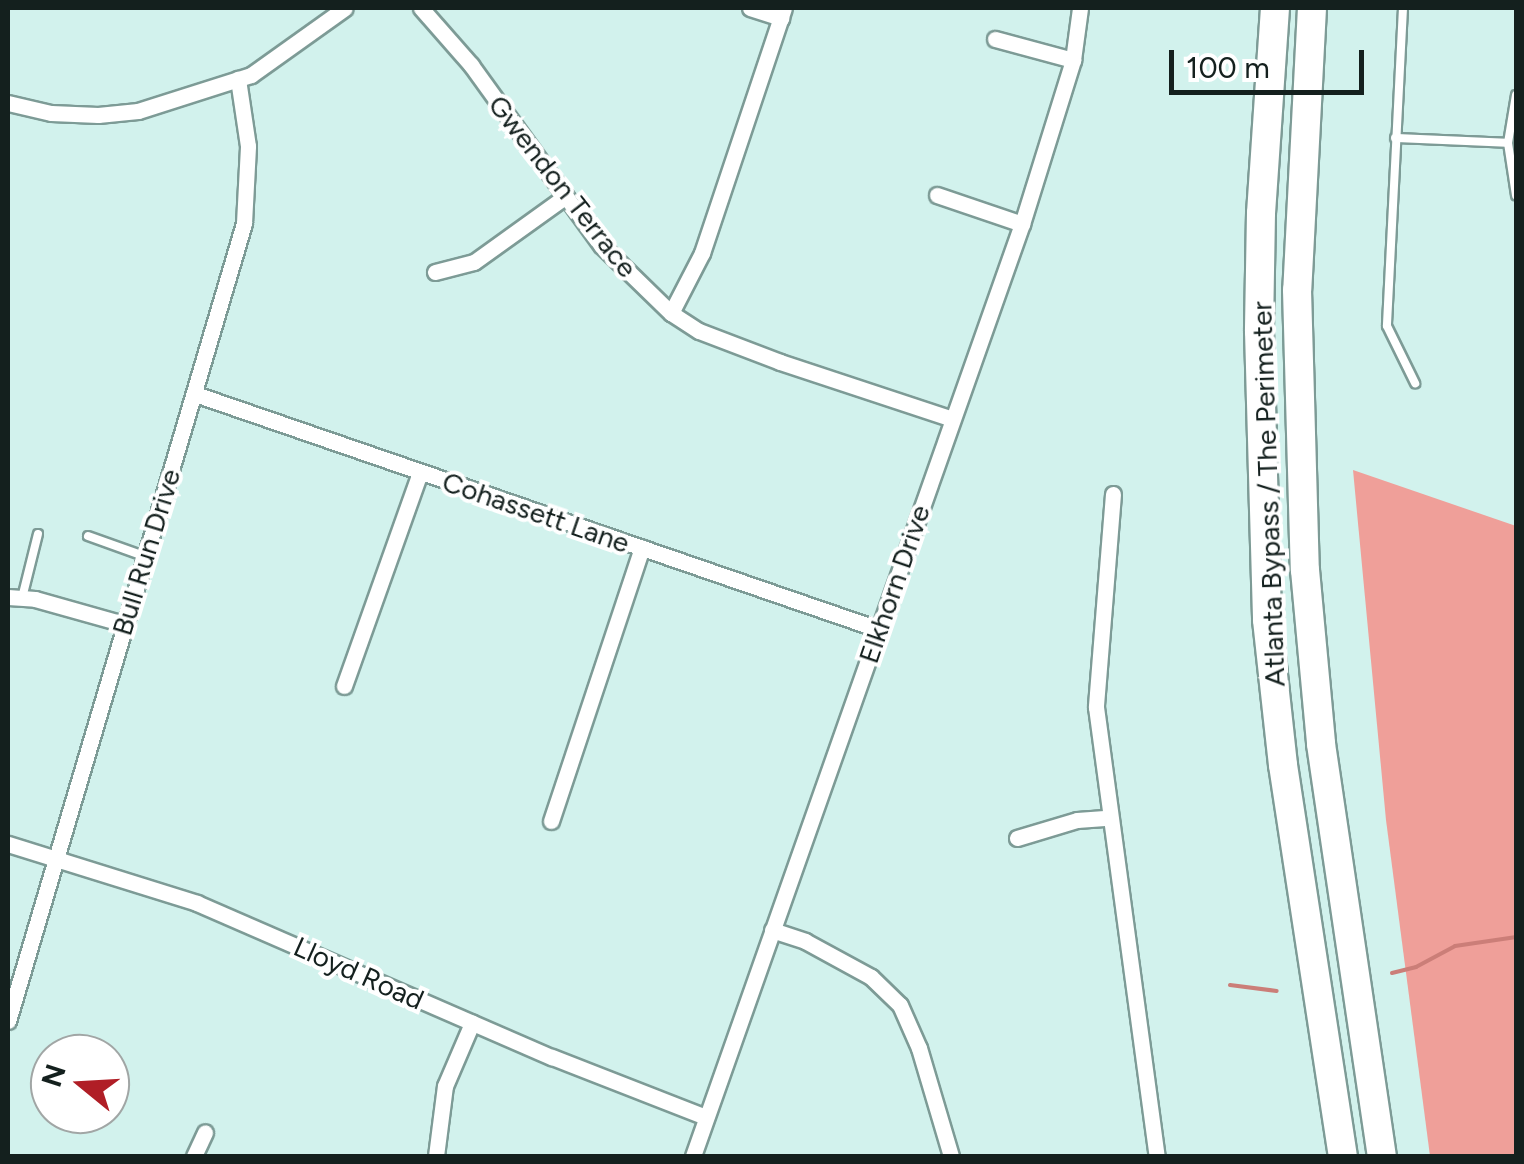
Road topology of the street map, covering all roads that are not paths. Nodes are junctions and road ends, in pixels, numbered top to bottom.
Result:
1 (345, 8) edge
2 (421, 8) edge
3 (750, 8) edge
4 (1080, 8) edge
5 (1275, 8) edge
6 (1312, 8) edge
7 (1403, 8) edge
8 (782, 12) edge
9 (996, 39) dead end
10 (1073, 60) junction
11 (238, 78) junction
12 (1516, 95) edge
13 (8, 103) edge
14 (1395, 138) junction
15 (1508, 143) junction
16 (938, 195) dead end
17 (1516, 195) edge
18 (566, 196) junction
19 (1022, 224) junction
20 (434, 272) dead end
21 (671, 313) junction
22 (1415, 383) dead end
23 (195, 394) junction
24 (952, 419) junction
25 (420, 472) junction
26 (1113, 494) dead end
27 (38, 534) dead end
28 (88, 536) dead end
29 (642, 548) junction
30 (144, 556) junction
31 (15, 598) edge
32 (124, 624) junction
33 (878, 629) junction
34 (344, 686) dead end
35 (1108, 818) junction
36 (551, 821) dead end
37 (1017, 838) dead end
38 (8, 844) edge
39 (54, 857) junction
40 (772, 930) junction
41 (8, 1021) edge
42 (472, 1023) junction
43 (706, 1117) junction
44 (206, 1132) dead end
45 (194, 1156) edge
46 (436, 1156) edge
47 (693, 1156) edge
48 (951, 1156) edge
49 (1157, 1156) edge
50 (1342, 1156) edge
51 (1382, 1156) edge

1 - 11 street
2 - 18 street, Gwendon Terrace
3 - 8 street
4 - 10 street, Elkhorn Drive
5 - 50 highway, Atlanta Bypass / The Perimeter
6 - 51 highway, Atlanta Bypass / The Perimeter
7 - 14 lane
8 - 21 street
9 - 10 street
10 - 19 street, Elkhorn Drive
11 - 13 street
11 - 23 street, Bull Run Drive
12 - 15 lane
14 - 15 lane
14 - 22 lane
15 - 17 lane
16 - 19 street
18 - 20 street
18 - 21 street, Gwendon Terrace
19 - 24 street, Elkhorn Drive
21 - 24 street, Gwendon Terrace
23 - 25 street, Cohassett Lane
23 - 30 street, Bull Run Drive
24 - 33 street, Elkhorn Drive
25 - 29 street, Cohassett Lane
25 - 34 street
26 - 35 street
27 - 31 lane
28 - 30 lane
29 - 33 street, Cohassett Lane
29 - 36 street
30 - 32 street, Bull Run Drive
31 - 32 street
32 - 39 street, Bull Run Drive
33 - 40 street, Elkhorn Drive
35 - 37 street
35 - 49 street
38 - 39 street, Lloyd Road
39 - 41 street, Bull Run Drive
39 - 42 street, Lloyd Road
40 - 43 street, Elkhorn Drive
40 - 48 street
42 - 43 street, Lloyd Road
42 - 46 street
43 - 47 street, Elkhorn Drive
44 - 45 street

